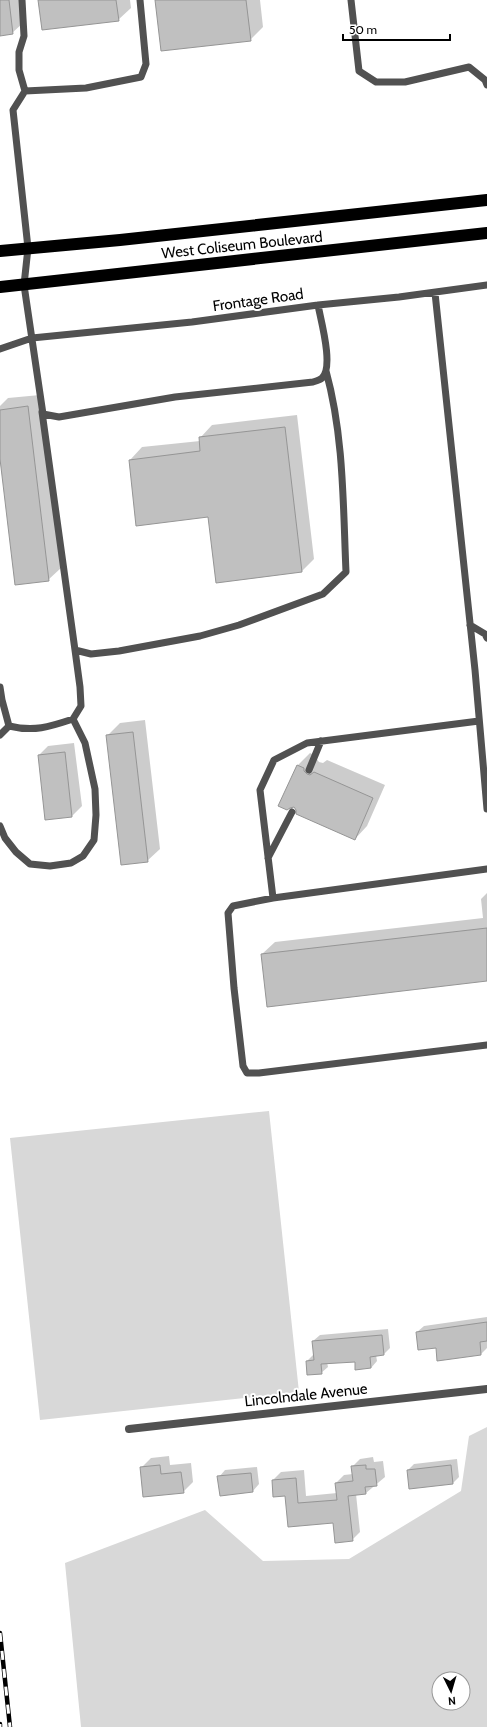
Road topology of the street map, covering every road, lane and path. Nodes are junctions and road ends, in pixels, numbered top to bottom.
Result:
1 (22, 0) edge
2 (140, 0) edge
3 (351, 0) edge
4 (487, 85) edge
5 (25, 91) junction
6 (487, 200) edge
7 (487, 233) edge
8 (28, 248) junction
9 (0, 251) edge
10 (24, 285) junction
11 (487, 285) edge
12 (0, 287) edge
13 (435, 293) junction
14 (318, 305) junction
15 (32, 338) junction
16 (0, 349) edge
17 (326, 371) junction
18 (42, 412) junction
19 (470, 625) junction
20 (487, 638) edge
21 (75, 650) junction
22 (0, 687) edge
23 (73, 719) junction
24 (479, 722) junction
25 (9, 726) junction
26 (0, 735) edge
27 (321, 741) junction
28 (309, 770) dead end
29 (487, 809) edge
30 (292, 812) dead end
31 (0, 826) edge
32 (268, 858) junction
33 (487, 869) edge
34 (273, 898) junction
35 (487, 1045) edge
36 (487, 1389) edge
37 (129, 1429) dead end

1 - 5 lane
2 - 5 lane
3 - 4 lane
5 - 8 lane
6 - 8 highway, West Coliseum Boulevard
7 - 10 highway, West Coliseum Boulevard
8 - 9 highway, West Coliseum Boulevard
8 - 10 lane
10 - 12 highway, West Coliseum Boulevard
10 - 15 lane
11 - 13 lane, Frontage Road
13 - 14 lane, Frontage Road
13 - 19 lane
14 - 15 lane, Frontage Road
14 - 17 lane
15 - 16 lane, Frontage Road
15 - 18 lane
17 - 18 lane
17 - 21 lane
18 - 21 lane
19 - 20 lane
19 - 24 lane
21 - 23 lane
22 - 25 lane
23 - 25 lane
23 - 31 lane
24 - 27 lane
24 - 29 lane
25 - 26 lane
27 - 28 lane
27 - 32 lane
30 - 32 lane
32 - 34 lane
33 - 34 lane
34 - 35 lane
36 - 37 street, Lincolndale Avenue

